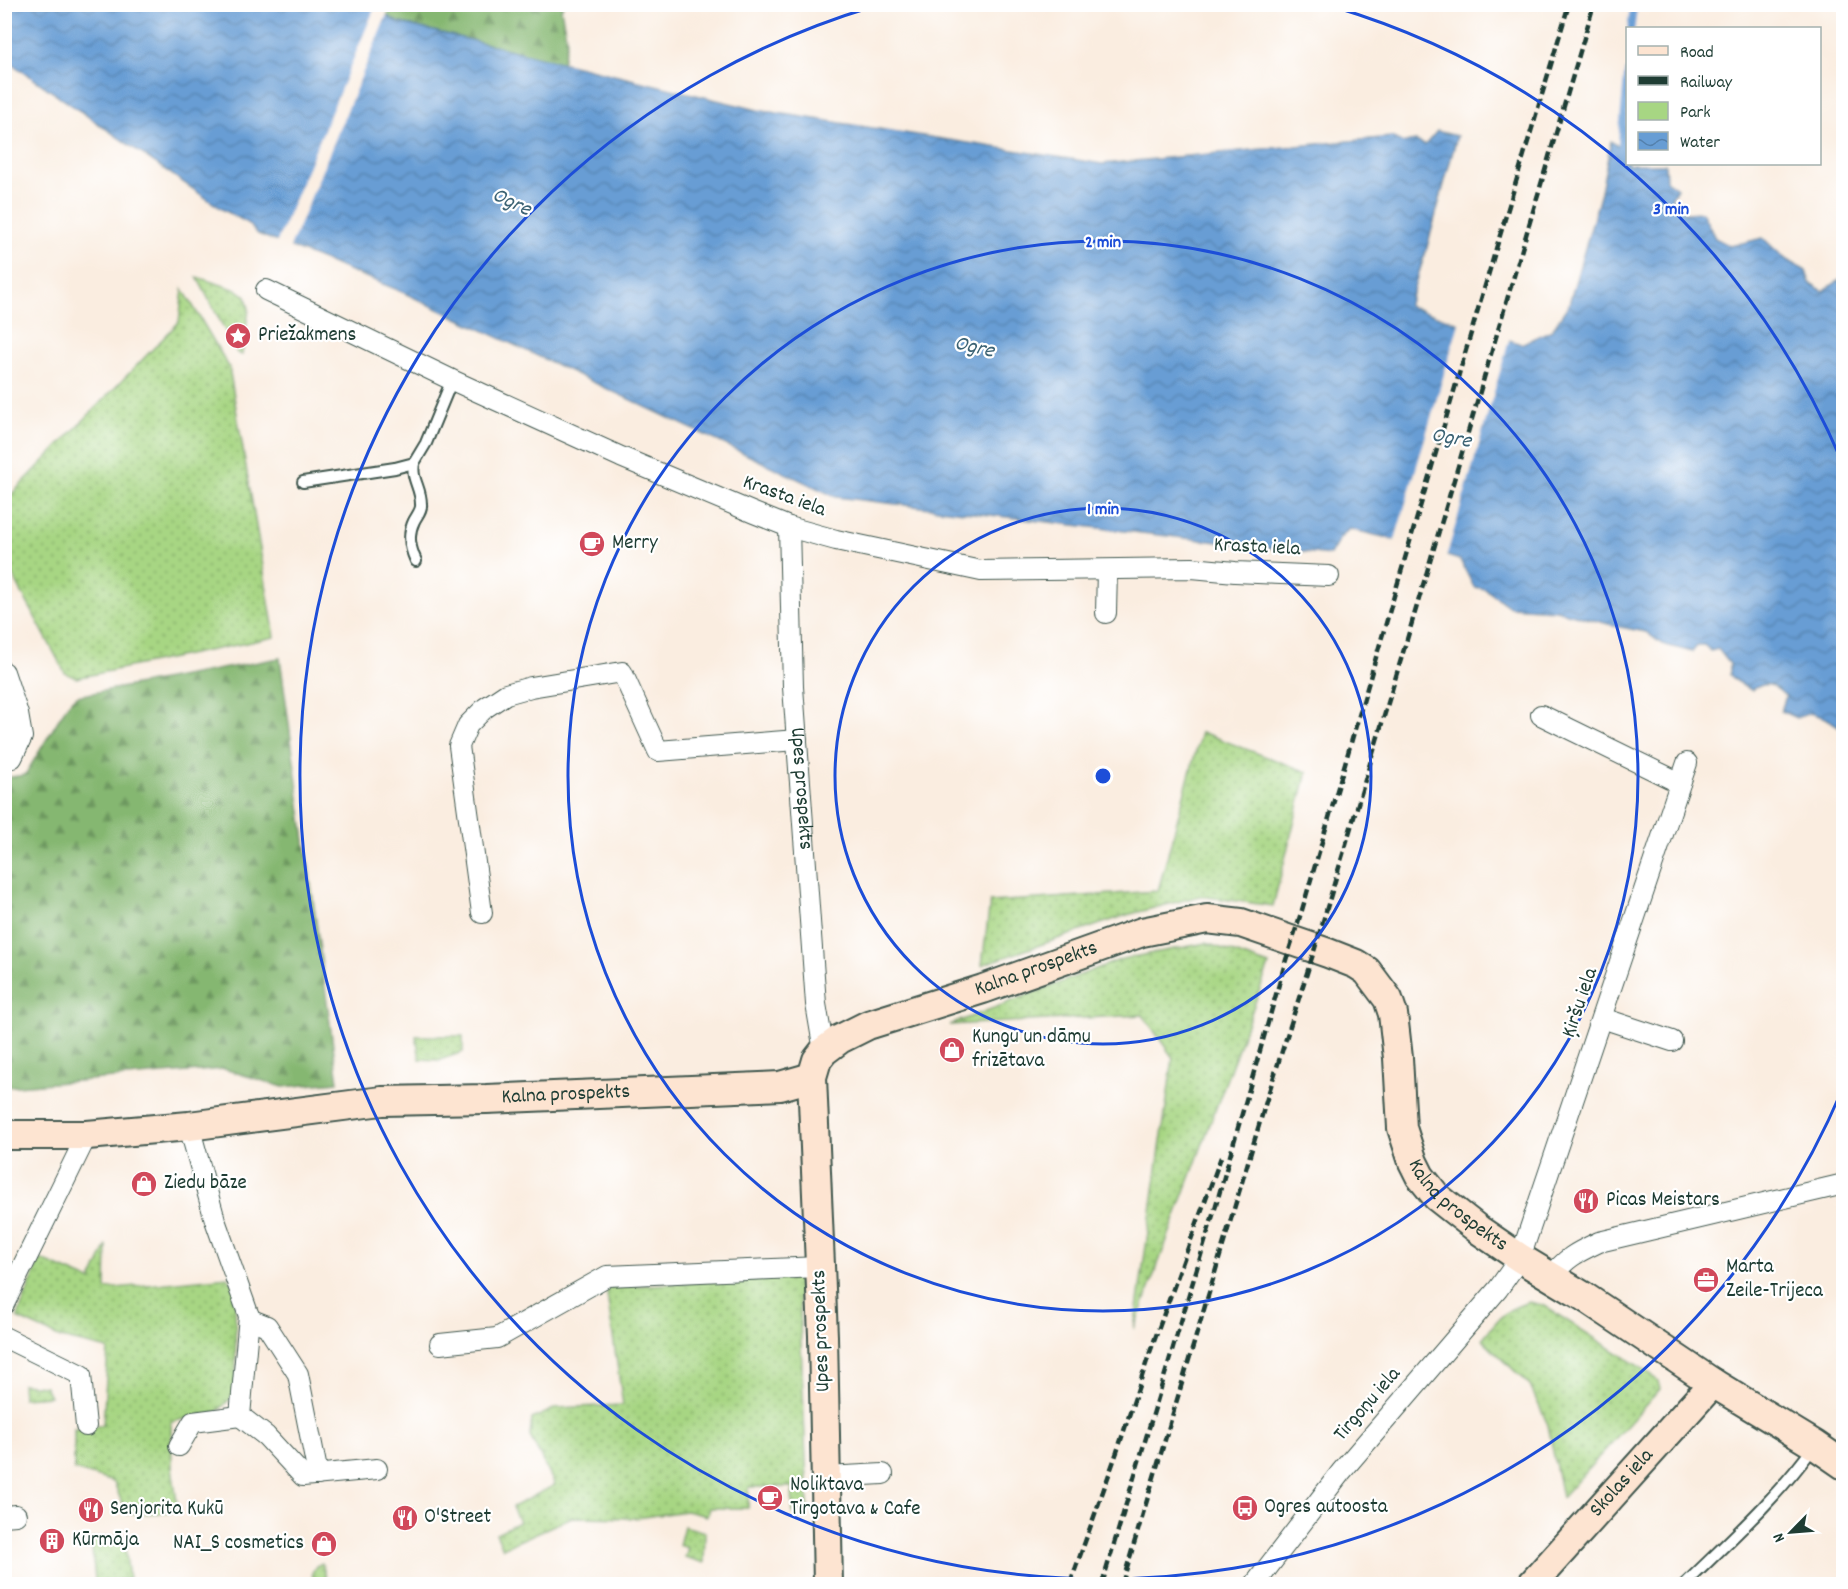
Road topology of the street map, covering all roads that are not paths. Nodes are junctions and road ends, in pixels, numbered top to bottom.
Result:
1 (266, 290) dead end
2 (452, 381) junction
3 (414, 463) junction
4 (303, 482) dead end
5 (789, 527) junction
6 (416, 561) dead end
7 (1107, 570) junction
8 (1329, 576) dead end
9 (1106, 613) dead end
10 (4, 672) edge
11 (1540, 715) dead end
12 (797, 741) junction
13 (12, 758) dead end
14 (1687, 763) dead end
15 (1680, 783) junction
16 (482, 913) dead end
17 (1602, 1018) junction
18 (1672, 1041) dead end
19 (824, 1051) junction
20 (812, 1077) junction
21 (189, 1126) junction
22 (4, 1135) edge
23 (87, 1136) junction
24 (1844, 1184) edge
25 (1520, 1258) junction
26 (819, 1267) junction
27 (1551, 1277) junction
28 (4, 1304) edge
29 (249, 1316) junction
30 (4, 1337) edge
31 (440, 1344) dead end
32 (1713, 1383) junction
33 (240, 1416) junction
34 (86, 1426) dead end
35 (179, 1446) dead end
36 (1834, 1457) edge
37 (376, 1469) dead end
38 (883, 1474) dead end
39 (318, 1475) junction
40 (826, 1477) junction
41 (828, 1584) edge
42 (1255, 1584) edge
43 (1532, 1584) edge
44 (1685, 1584) edge

1 - 2 street, Krasta iela
2 - 3 lane
2 - 5 street, Krasta iela
3 - 4 lane
3 - 6 lane
5 - 7 street, Krasta iela
5 - 12 street, Upes prospekts
7 - 8 street, Krasta iela
7 - 9 street
10 - 13 street
11 - 15 street
12 - 16 street
12 - 19 street, Upes prospekts
14 - 15 street, Ķiršu iela
15 - 17 street, Ķiršu iela
17 - 18 street
17 - 25 street, Ķiršu iela
19 - 20 main road
19 - 25 main road, Kalna prospekts
20 - 21 main road, Kalna prospekts
20 - 26 main road, Upes prospekts
21 - 23 main road, Kalna prospekts
21 - 29 street
22 - 23 main road, Kalna prospekts
23 - 28 street
24 - 27 street
25 - 27 main road, Kalna prospekts
25 - 42 street, Tirgoņu iela
26 - 31 street
26 - 40 main road, Upes prospekts
27 - 32 main road, Kalna prospekts
29 - 33 street
29 - 39 street
30 - 34 street
32 - 36 main road, Kalna prospekts
32 - 43 main road, Skolas iela
33 - 35 street
33 - 39 street
36 - 44 lane
37 - 39 street
38 - 40 street
40 - 41 main road, Upes prospekts

